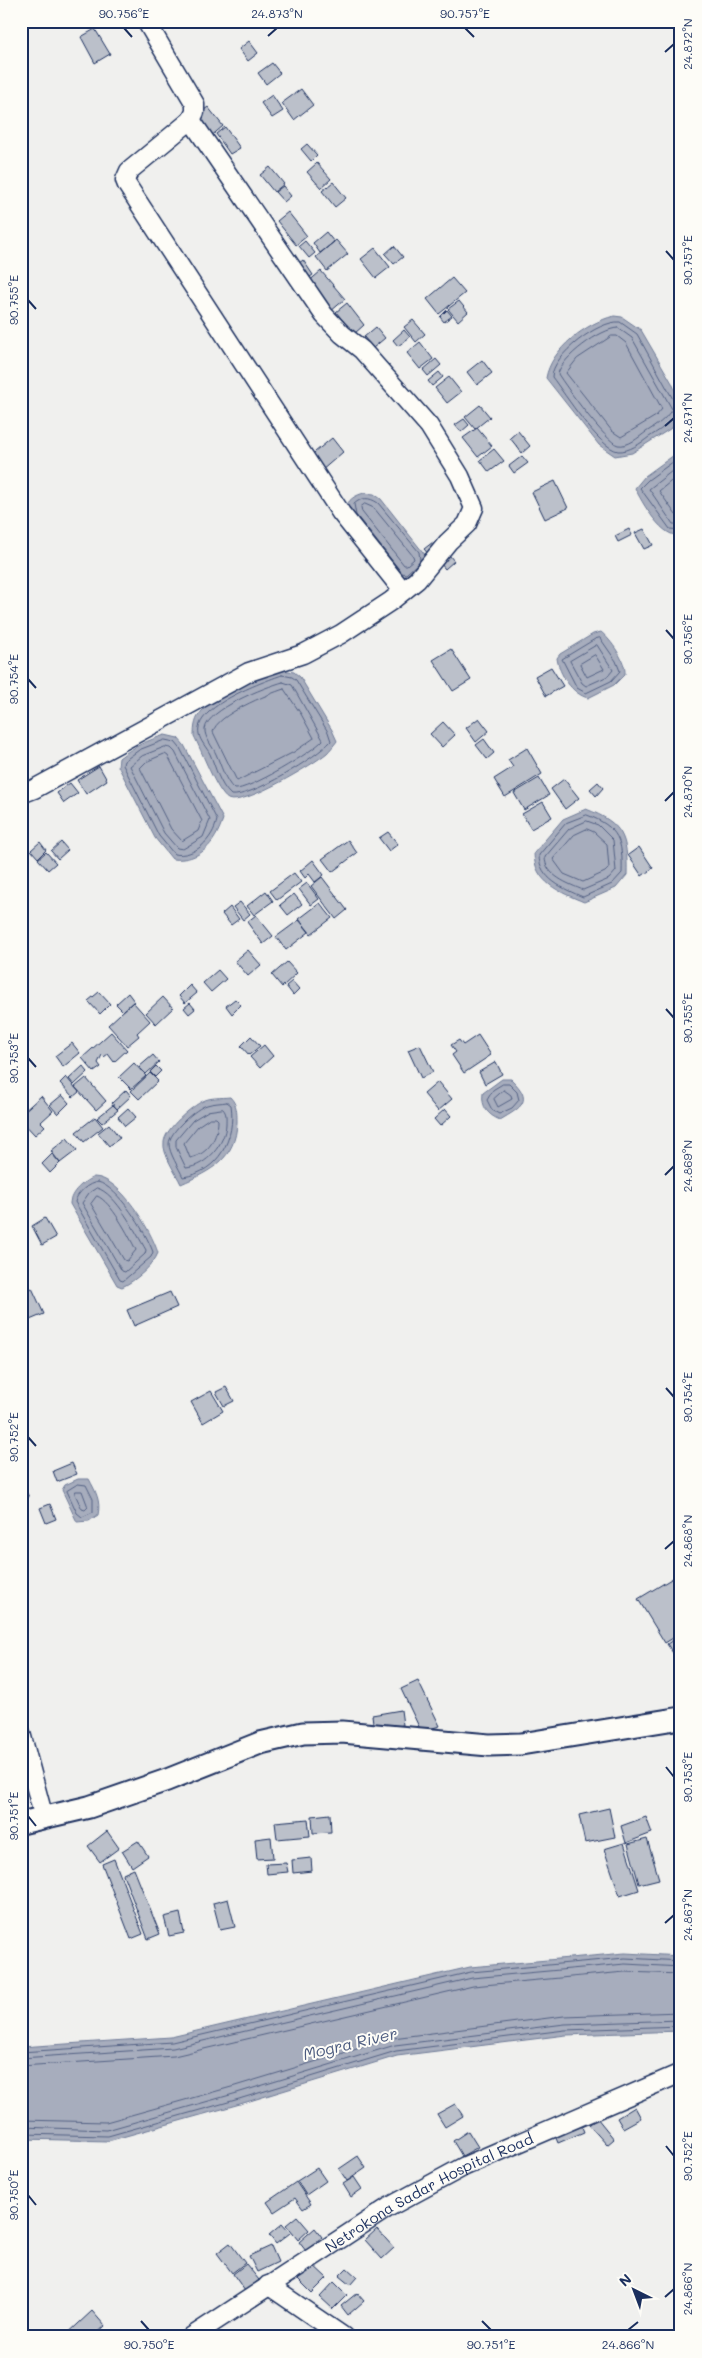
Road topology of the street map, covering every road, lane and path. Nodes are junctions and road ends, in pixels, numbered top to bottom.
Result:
1 (146, 21) edge
2 (191, 120) junction
3 (403, 592) junction
4 (21, 794) edge
5 (681, 1718) edge
6 (21, 1733) edge
7 (44, 1818) junction
8 (21, 1823) edge
9 (681, 2073) edge
10 (268, 2285) junction
11 (191, 2337) edge
12 (344, 2337) edge

1 - 2 street
2 - 3 street
2 - 3 street
3 - 4 street
5 - 7 street
6 - 7 street
7 - 8 street
9 - 10 street, Netrokona Sadar Hospital Road
10 - 11 street, Netrokona Sadar Hospital Road
10 - 12 street

